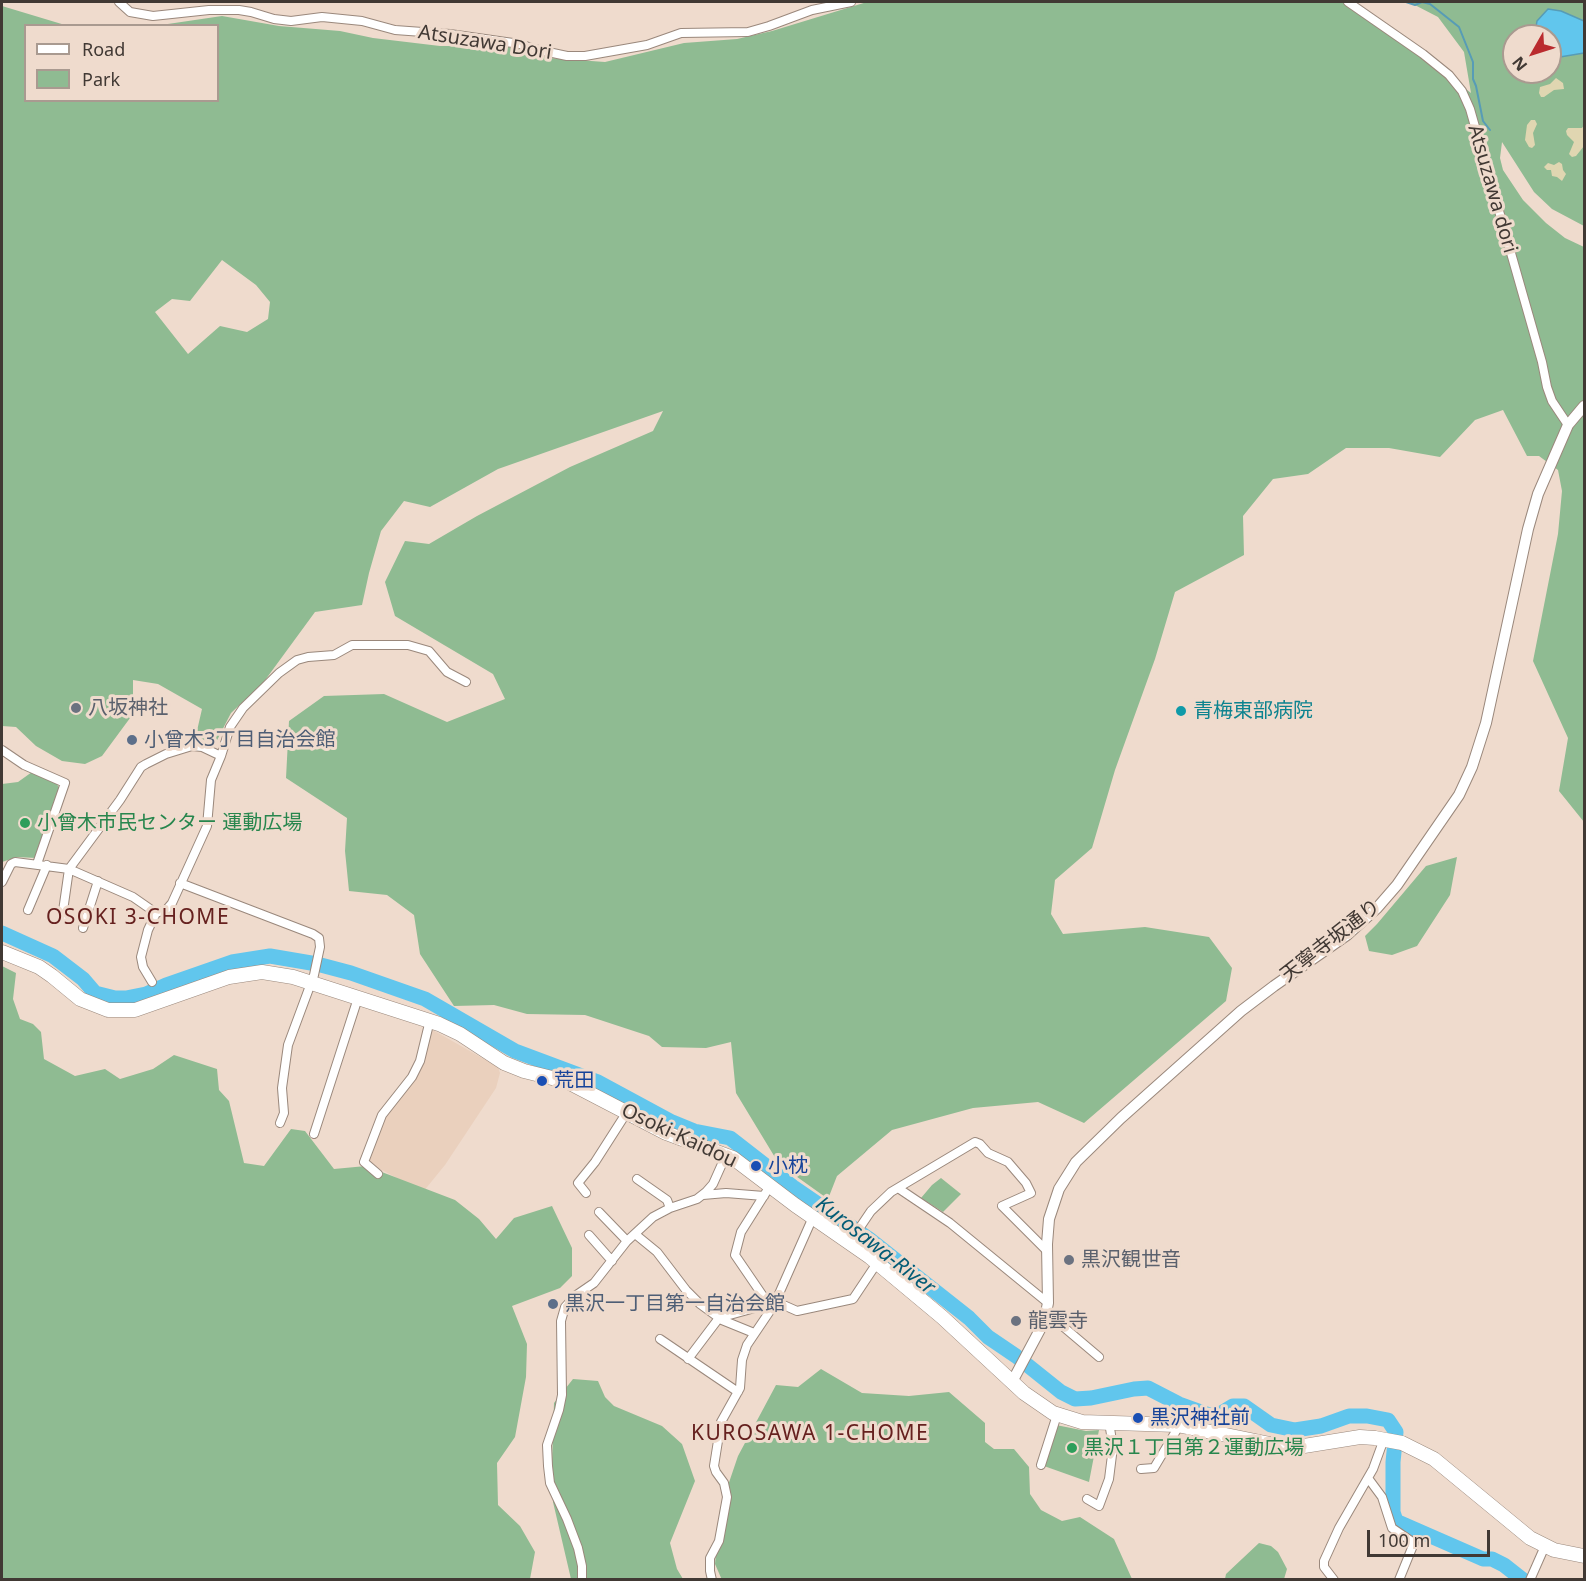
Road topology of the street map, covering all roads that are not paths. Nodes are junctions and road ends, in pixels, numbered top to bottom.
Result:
1 (119, 2) edge
2 (851, 2) edge
3 (1348, 2) edge
4 (1584, 405) edge
5 (1568, 425) junction
6 (466, 682) dead end
7 (2, 750) edge
8 (221, 756) junction
9 (37, 864) junction
10 (47, 865) junction
11 (69, 868) junction
12 (4, 871) edge
13 (98, 881) junction
14 (2, 882) edge
15 (180, 883) junction
16 (28, 910) dead end
17 (156, 913) junction
18 (62, 918) dead end
19 (83, 928) dead end
20 (2, 952) edge
21 (313, 979) junction
22 (153, 982) dead end
23 (358, 998) junction
24 (430, 1020) junction
25 (627, 1112) junction
26 (280, 1123) dead end
27 (314, 1134) dead end
28 (726, 1155) junction
29 (378, 1174) dead end
30 (643, 1180) dead end
31 (898, 1188) junction
32 (767, 1191) junction
33 (586, 1193) dead end
34 (702, 1195) junction
35 (670, 1208) junction
36 (599, 1212) dead end
37 (813, 1217) junction
38 (635, 1234) junction
39 (589, 1235) dead end
40 (852, 1239) junction
41 (627, 1241) junction
42 (1047, 1251) junction
43 (612, 1261) junction
44 (877, 1263) junction
45 (774, 1304) junction
46 (1047, 1308) junction
47 (719, 1318) junction
48 (754, 1333) junction
49 (660, 1340) dead end
50 (1100, 1357) dead end
51 (688, 1359) junction
52 (1012, 1382) junction
53 (738, 1392) junction
54 (1057, 1415) junction
55 (1109, 1422) junction
56 (1179, 1426) junction
57 (1385, 1439) junction
58 (1041, 1464) dead end
59 (1141, 1469) dead end
60 (1368, 1478) junction
61 (1087, 1499) dead end
62 (1545, 1546) junction
63 (1584, 1556) edge
64 (582, 1580) edge
65 (712, 1580) edge
66 (1334, 1580) edge
67 (1399, 1580) edge
68 (1530, 1580) edge

1 - 2 street, Atsuzawa Dori
3 - 5 street, Atsuzawa dori
4 - 5 street, 天寧寺坂通り
5 - 42 street, 天寧寺坂通り
6 - 8 street
7 - 9 street
8 - 11 street
8 - 15 street
9 - 10 street
9 - 12 street
10 - 11 street
10 - 16 street
11 - 13 street
11 - 18 street
12 - 14 street
13 - 17 street
13 - 19 street
15 - 17 street
15 - 21 street
17 - 22 street
20 - 21 main road, Osoki-Kaidou
21 - 23 main road, Osoki-Kaidou
21 - 26 street
23 - 24 main road, Osoki-Kaidou
23 - 27 street
24 - 25 main road, Osoki-Kaidou
24 - 29 street
25 - 28 main road, Osoki-Kaidou
25 - 33 street
28 - 32 main road, Osoki-Kaidou
28 - 34 street
30 - 35 street
31 - 40 street
31 - 42 street
31 - 46 street
32 - 34 street
32 - 37 main road, Osoki-Kaidou
32 - 45 street
34 - 35 street
35 - 38 street
36 - 41 street
37 - 40 main road, Osoki-Kaidou
37 - 45 street
38 - 41 street
38 - 47 street
39 - 43 street
40 - 44 main road, Osoki-Kaidou
41 - 43 street
42 - 46 street, 天寧寺坂通り
43 - 64 street
44 - 45 street
44 - 52 main road, Osoki-Kaidou
45 - 47 street
45 - 48 street
46 - 50 street
46 - 52 street, 天寧寺坂通り
47 - 48 street
47 - 51 street
48 - 53 street
49 - 51 street
51 - 53 street
52 - 54 main road, Osoki-Kaidou
53 - 65 street
54 - 55 main road, Osoki-Kaidou
54 - 58 street
55 - 56 main road, Osoki-Kaidou
55 - 61 street
56 - 57 main road, Osoki-Kaidou
56 - 59 street
57 - 60 street
57 - 62 main road, Osoki-Kaidou
60 - 66 street
60 - 67 street
62 - 63 main road, Osoki-Kaidou
62 - 68 street

